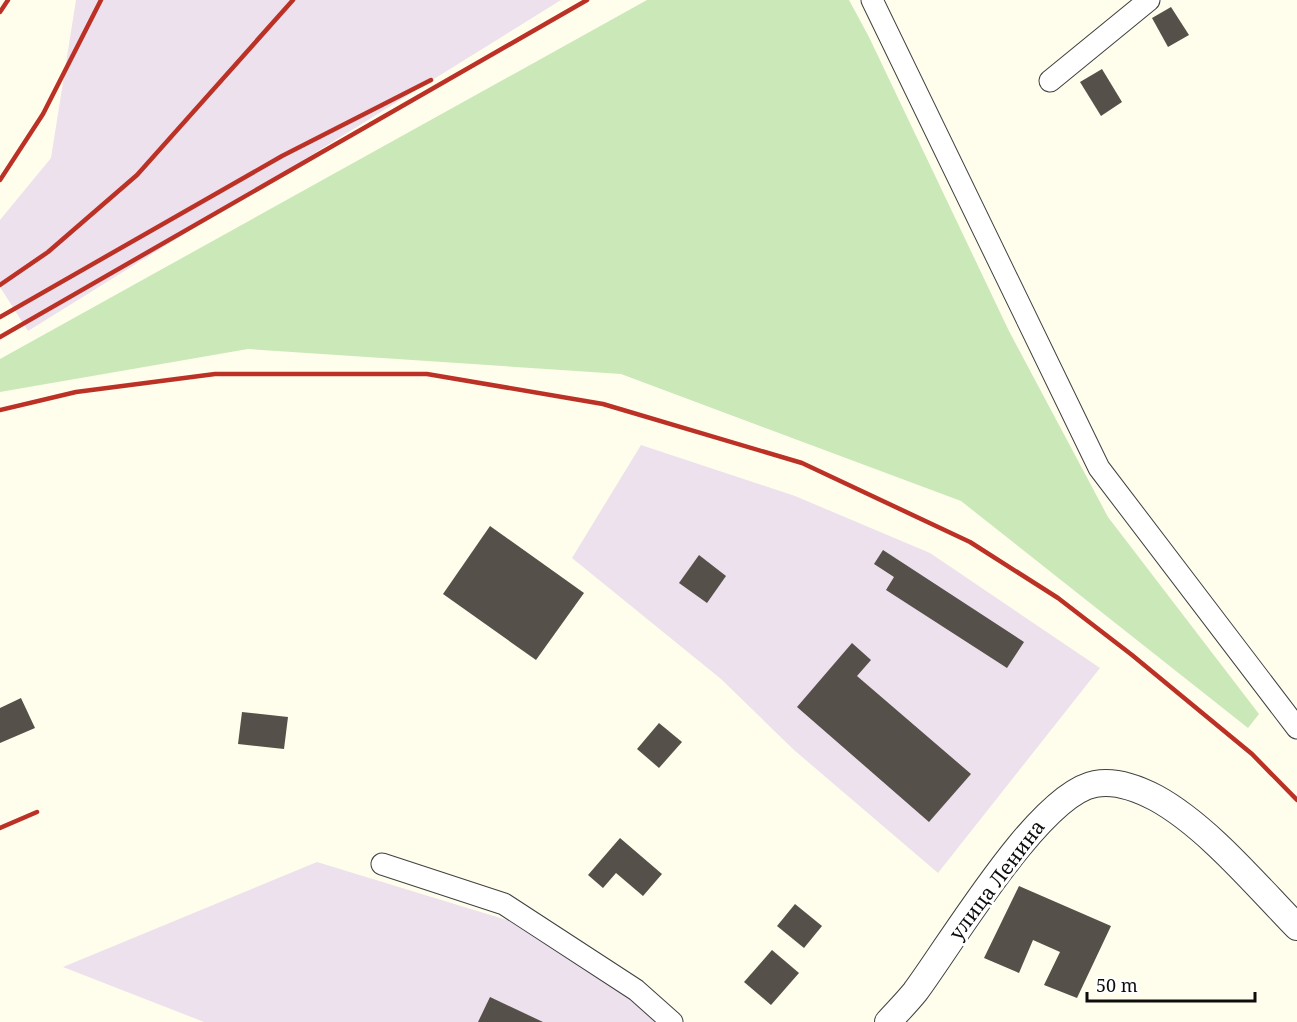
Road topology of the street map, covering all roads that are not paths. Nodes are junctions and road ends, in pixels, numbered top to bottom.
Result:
1 (872, 0) edge
2 (1149, 0) edge
3 (1050, 81) dead end
4 (1297, 728) edge
5 (382, 864) dead end
6 (1297, 927) edge
7 (672, 1022) edge
8 (888, 1022) edge

1 - 4 street
2 - 3 street
5 - 7 street
6 - 8 street, улица Ленина

